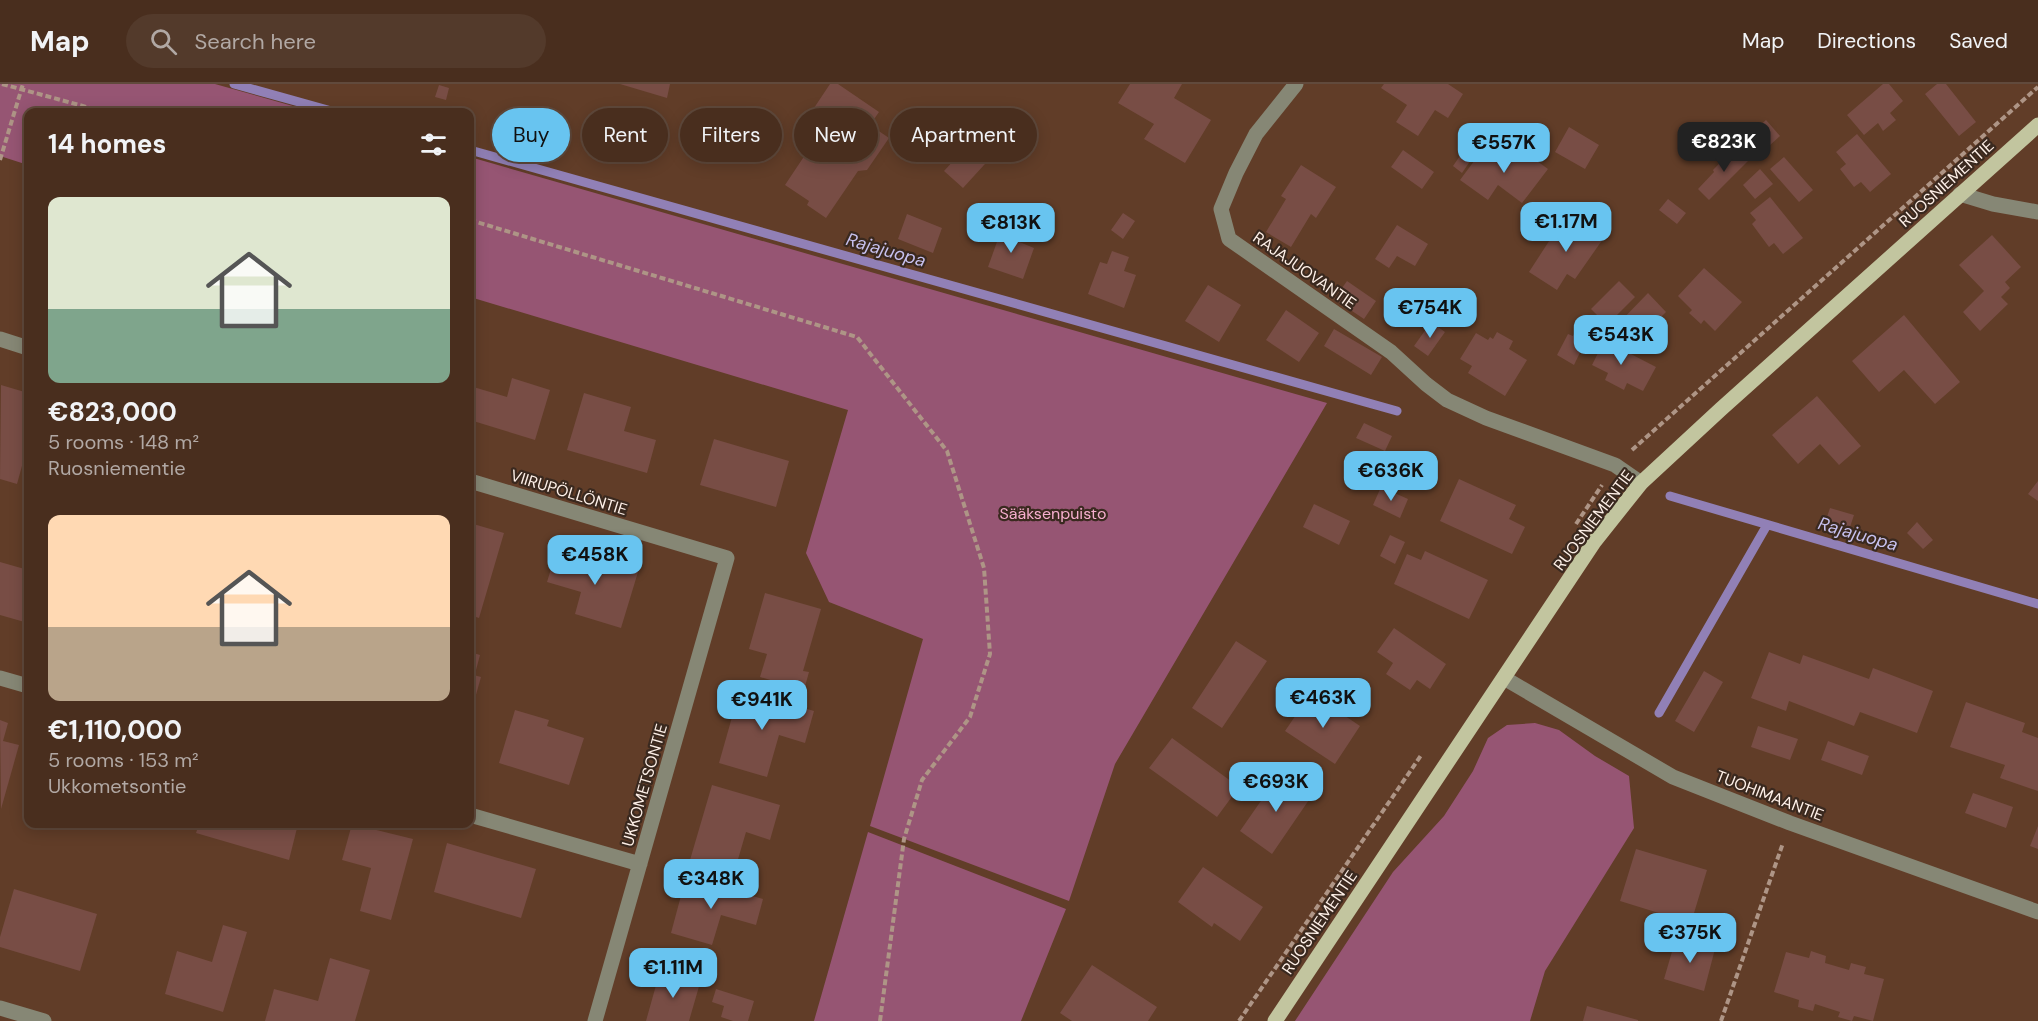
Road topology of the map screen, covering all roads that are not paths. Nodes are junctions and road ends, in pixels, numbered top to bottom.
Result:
1 (1296, 84) edge
2 (2038, 125) edge
3 (1960, 194) junction
4 (2038, 212) edge
5 (0, 339) edge
6 (24, 347) edge
7 (474, 481) edge
8 (1641, 483) junction
9 (727, 558) joint
10 (0, 678) edge
11 (1504, 678) junction
12 (24, 686) edge
13 (474, 815) edge
14 (640, 864) junction
15 (2038, 912) edge
16 (0, 1008) edge
17 (44, 1021) edge
18 (595, 1021) edge
19 (1275, 1021) edge

1 - 8 street, RAJAJUOVANTIE
2 - 3 main road, RUOSNIEMENTIE
3 - 4 street
3 - 8 main road, RUOSNIEMENTIE
5 - 6 street
7 - 9 street, VIIRUPÖLLÖNTIE
8 - 11 main road, RUOSNIEMENTIE
9 - 14 street, UKKOMETSONTIE
10 - 12 street
11 - 15 street, TUOHIMAANTIE
11 - 19 main road, RUOSNIEMENTIE
13 - 14 street
14 - 18 street, UKKOMETSONTIE
16 - 17 street

